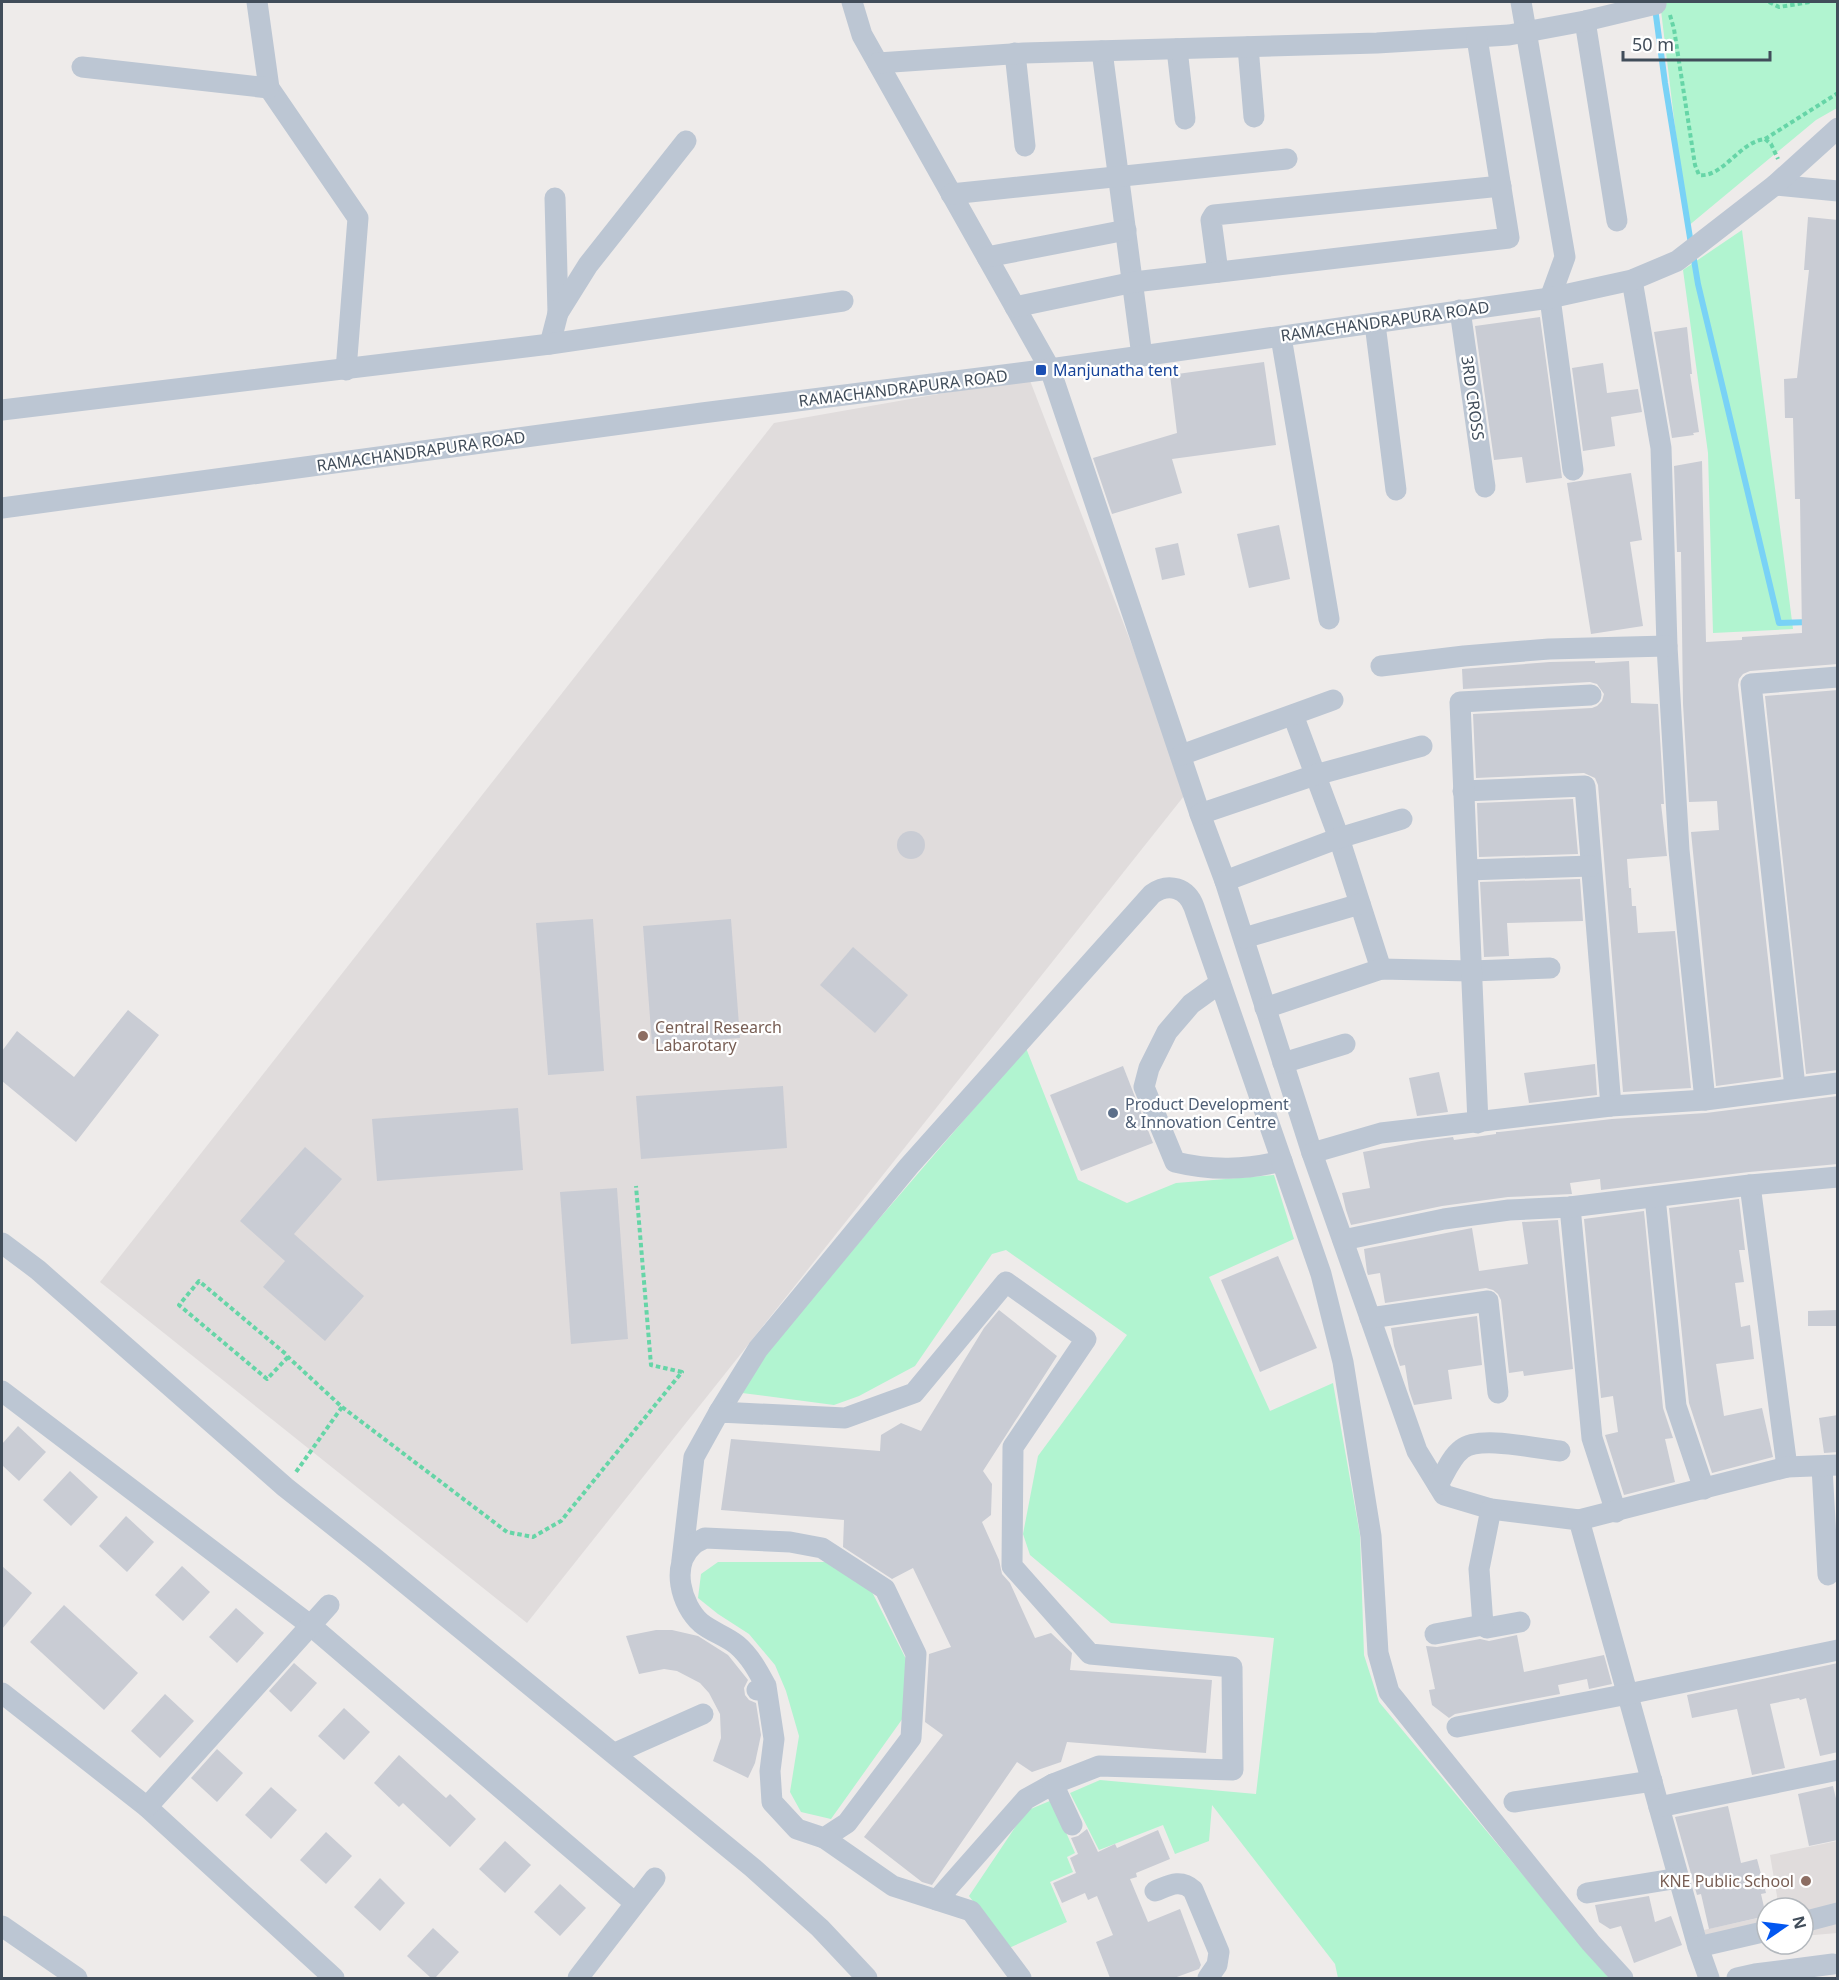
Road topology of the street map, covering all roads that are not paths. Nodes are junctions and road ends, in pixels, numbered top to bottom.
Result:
1 (257, 2) edge
2 (852, 2) edge
3 (1521, 2) edge
4 (1662, 8) road end
5 (1585, 21) junction
6 (1527, 32) junction
7 (1477, 38) junction
8 (1248, 47) junction
9 (1177, 49) junction
10 (1102, 51) junction
11 (1015, 54) junction
12 (878, 63) junction
13 (82, 67) dead end
14 (269, 88) junction
15 (1254, 117) dead end
16 (1185, 119) dead end
17 (1838, 128) edge
18 (686, 141) dead end
19 (1025, 146) dead end
20 (1287, 159) dead end
21 (1118, 176) junction
22 (1780, 181) junction
23 (1501, 186) junction
24 (1838, 191) edge
25 (951, 194) junction
26 (555, 198) dead end
27 (1617, 221) dead end
28 (1126, 230) junction
29 (987, 257) junction
30 (1218, 272) junction
31 (1632, 280) junction
32 (1134, 282) junction
33 (1550, 298) junction
34 (843, 302) dead end
35 (1015, 307) junction
36 (1460, 310) junction
37 (558, 313) junction
38 (1375, 324) junction
39 (1281, 337) junction
40 (550, 344) junction
41 (1142, 356) junction
42 (1050, 369) junction
43 (346, 370) junction
44 (2, 410) edge
45 (1574, 470) dead end
46 (1485, 487) dead end
47 (1396, 490) dead end
48 (2, 508) edge
49 (1329, 619) dead end
50 (1666, 646) junction
51 (1381, 666) dead end
52 (1838, 677) edge
53 (1591, 695) dead end
54 (1333, 700) dead end
55 (1293, 715) junction
56 (1422, 746) dead end
57 (1181, 755) junction
58 (1315, 775) junction
59 (1463, 791) junction
60 (1200, 814) junction
61 (1402, 819) dead end
62 (1339, 838) junction
63 (1591, 866) junction
64 (1468, 870) junction
65 (1226, 880) junction
66 (1360, 904) junction
67 (1244, 938) junction
68 (1550, 968) dead end
69 (1381, 969) junction
70 (1471, 970) junction
71 (1220, 983) junction
72 (1265, 1008) junction
73 (1345, 1044) dead end
74 (1283, 1063) junction
75 (1838, 1083) edge
76 (1796, 1087) junction
77 (1705, 1100) junction
78 (1611, 1107) junction
79 (1478, 1123) junction
80 (1312, 1153) junction
81 (1282, 1161) junction
82 (1838, 1177) edge
83 (1750, 1185) junction
84 (1655, 1197) junction
85 (1570, 1207) junction
86 (1342, 1240) junction
87 (2, 1243) edge
88 (1370, 1318) junction
89 (2, 1391) edge
90 (1498, 1393) dead end
91 (719, 1412) junction
92 (1560, 1452) dead end
93 (1830, 1466) edge
94 (1787, 1467) junction
95 (1438, 1485) junction
96 (1704, 1489) junction
97 (1491, 1509) junction
98 (1616, 1512) junction
99 (1579, 1520) junction
100 (682, 1560) junction
101 (1828, 1575) dead end
102 (329, 1605) dead end
103 (1520, 1622) dead end
104 (310, 1625) junction
105 (1483, 1625) junction
106 (1435, 1634) dead end
107 (1838, 1650) edge
108 (2, 1693) edge
109 (1628, 1694) junction
110 (703, 1714) dead end
111 (1457, 1727) dead end
112 (615, 1753) junction
113 (1838, 1770) edge
114 (1652, 1781) junction
115 (1053, 1784) junction
116 (1514, 1802) dead end
117 (147, 1807) junction
118 (1659, 1807) junction
119 (1072, 1825) dead end
120 (824, 1838) junction
121 (655, 1878) dead end
122 (1679, 1878) junction
123 (1155, 1891) dead end
124 (1587, 1893) dead end
125 (937, 1900) junction
126 (635, 1903) junction
127 (1838, 1913) edge
128 (1815, 1919) edge
129 (2, 1926) edge
130 (1755, 1934) edge
131 (1698, 1947) junction
132 (1833, 1964) dead end
133 (77, 1978) edge
134 (334, 1978) edge
135 (578, 1978) edge
136 (867, 1978) edge
137 (1021, 1978) edge
138 (1208, 1978) edge
139 (1623, 1978) edge
140 (1709, 1978) edge
141 (1737, 1978) edge

1 - 14 street
2 - 12 street
3 - 6 street
4 - 5 street
5 - 6 street
5 - 27 street
6 - 7 street
6 - 33 street
7 - 8 street
7 - 23 street
8 - 9 street
8 - 15 street
9 - 10 street
9 - 16 street
10 - 11 street
10 - 21 street
11 - 12 street
11 - 19 street
12 - 25 street
13 - 14 street
14 - 43 street
17 - 22 street, RAMACHANDRAPURA ROAD
18 - 37 street
20 - 21 street
21 - 25 street
21 - 28 street
22 - 24 street
22 - 31 street, RAMACHANDRAPURA ROAD
23 - 30 street
23 - 30 street
25 - 29 street
26 - 37 street
28 - 29 street
28 - 32 street
29 - 35 street
30 - 32 street
31 - 33 street, RAMACHANDRAPURA ROAD
31 - 50 street
32 - 35 street
32 - 41 street
33 - 36 street, RAMACHANDRAPURA ROAD
33 - 45 street
34 - 40 street
35 - 42 street
36 - 38 street, RAMACHANDRAPURA ROAD
36 - 46 street, 3RD CROSS
37 - 40 street
38 - 39 street, RAMACHANDRAPURA ROAD
38 - 47 street
39 - 41 street, RAMACHANDRAPURA ROAD
39 - 49 street
40 - 43 street
41 - 42 street, RAMACHANDRAPURA ROAD
42 - 48 street, RAMACHANDRAPURA ROAD
42 - 57 street
43 - 44 street
50 - 51 street
50 - 77 street
52 - 76 street
53 - 59 street
54 - 55 street
55 - 57 street
55 - 58 street
56 - 58 street
57 - 60 street
58 - 60 street
58 - 62 street
59 - 63 street
59 - 64 street
60 - 65 street
61 - 62 street
62 - 65 street
62 - 66 street
63 - 64 street
63 - 78 street
64 - 70 street
65 - 67 street
66 - 67 street
66 - 69 street
67 - 72 street
68 - 70 street
69 - 70 street
69 - 72 street
70 - 79 street
71 - 81 street
71 - 81 street
71 - 91 street
72 - 74 street
73 - 74 street
74 - 80 street
75 - 76 street
76 - 77 street
77 - 78 street
78 - 79 street
79 - 80 street
80 - 86 street
81 - 139 street
82 - 83 street
83 - 84 street
83 - 94 street
84 - 85 street
84 - 96 street
85 - 86 street
85 - 98 street
86 - 88 street
87 - 112 street
88 - 90 street
88 - 95 street
89 - 104 street
91 - 100 street
91 - 115 street
92 - 95 street
93 - 94 street
93 - 101 street
94 - 96 street
95 - 97 street
96 - 98 street
97 - 99 street
97 - 105 street
98 - 99 street
99 - 109 street
100 - 120 street
100 - 120 street
102 - 104 street
103 - 105 street
104 - 117 street
104 - 126 street
105 - 106 street
107 - 109 street
108 - 117 street
109 - 111 street
109 - 114 street
110 - 112 street
112 - 136 street
113 - 118 street
114 - 116 street
114 - 118 street
115 - 119 street
115 - 125 street
117 - 134 street
118 - 122 street
120 - 125 street
121 - 126 street
122 - 124 street
122 - 131 street
123 - 138 street
125 - 137 street
126 - 135 street
127 - 128 street
129 - 133 street
130 - 131 street
131 - 140 street
132 - 141 street

